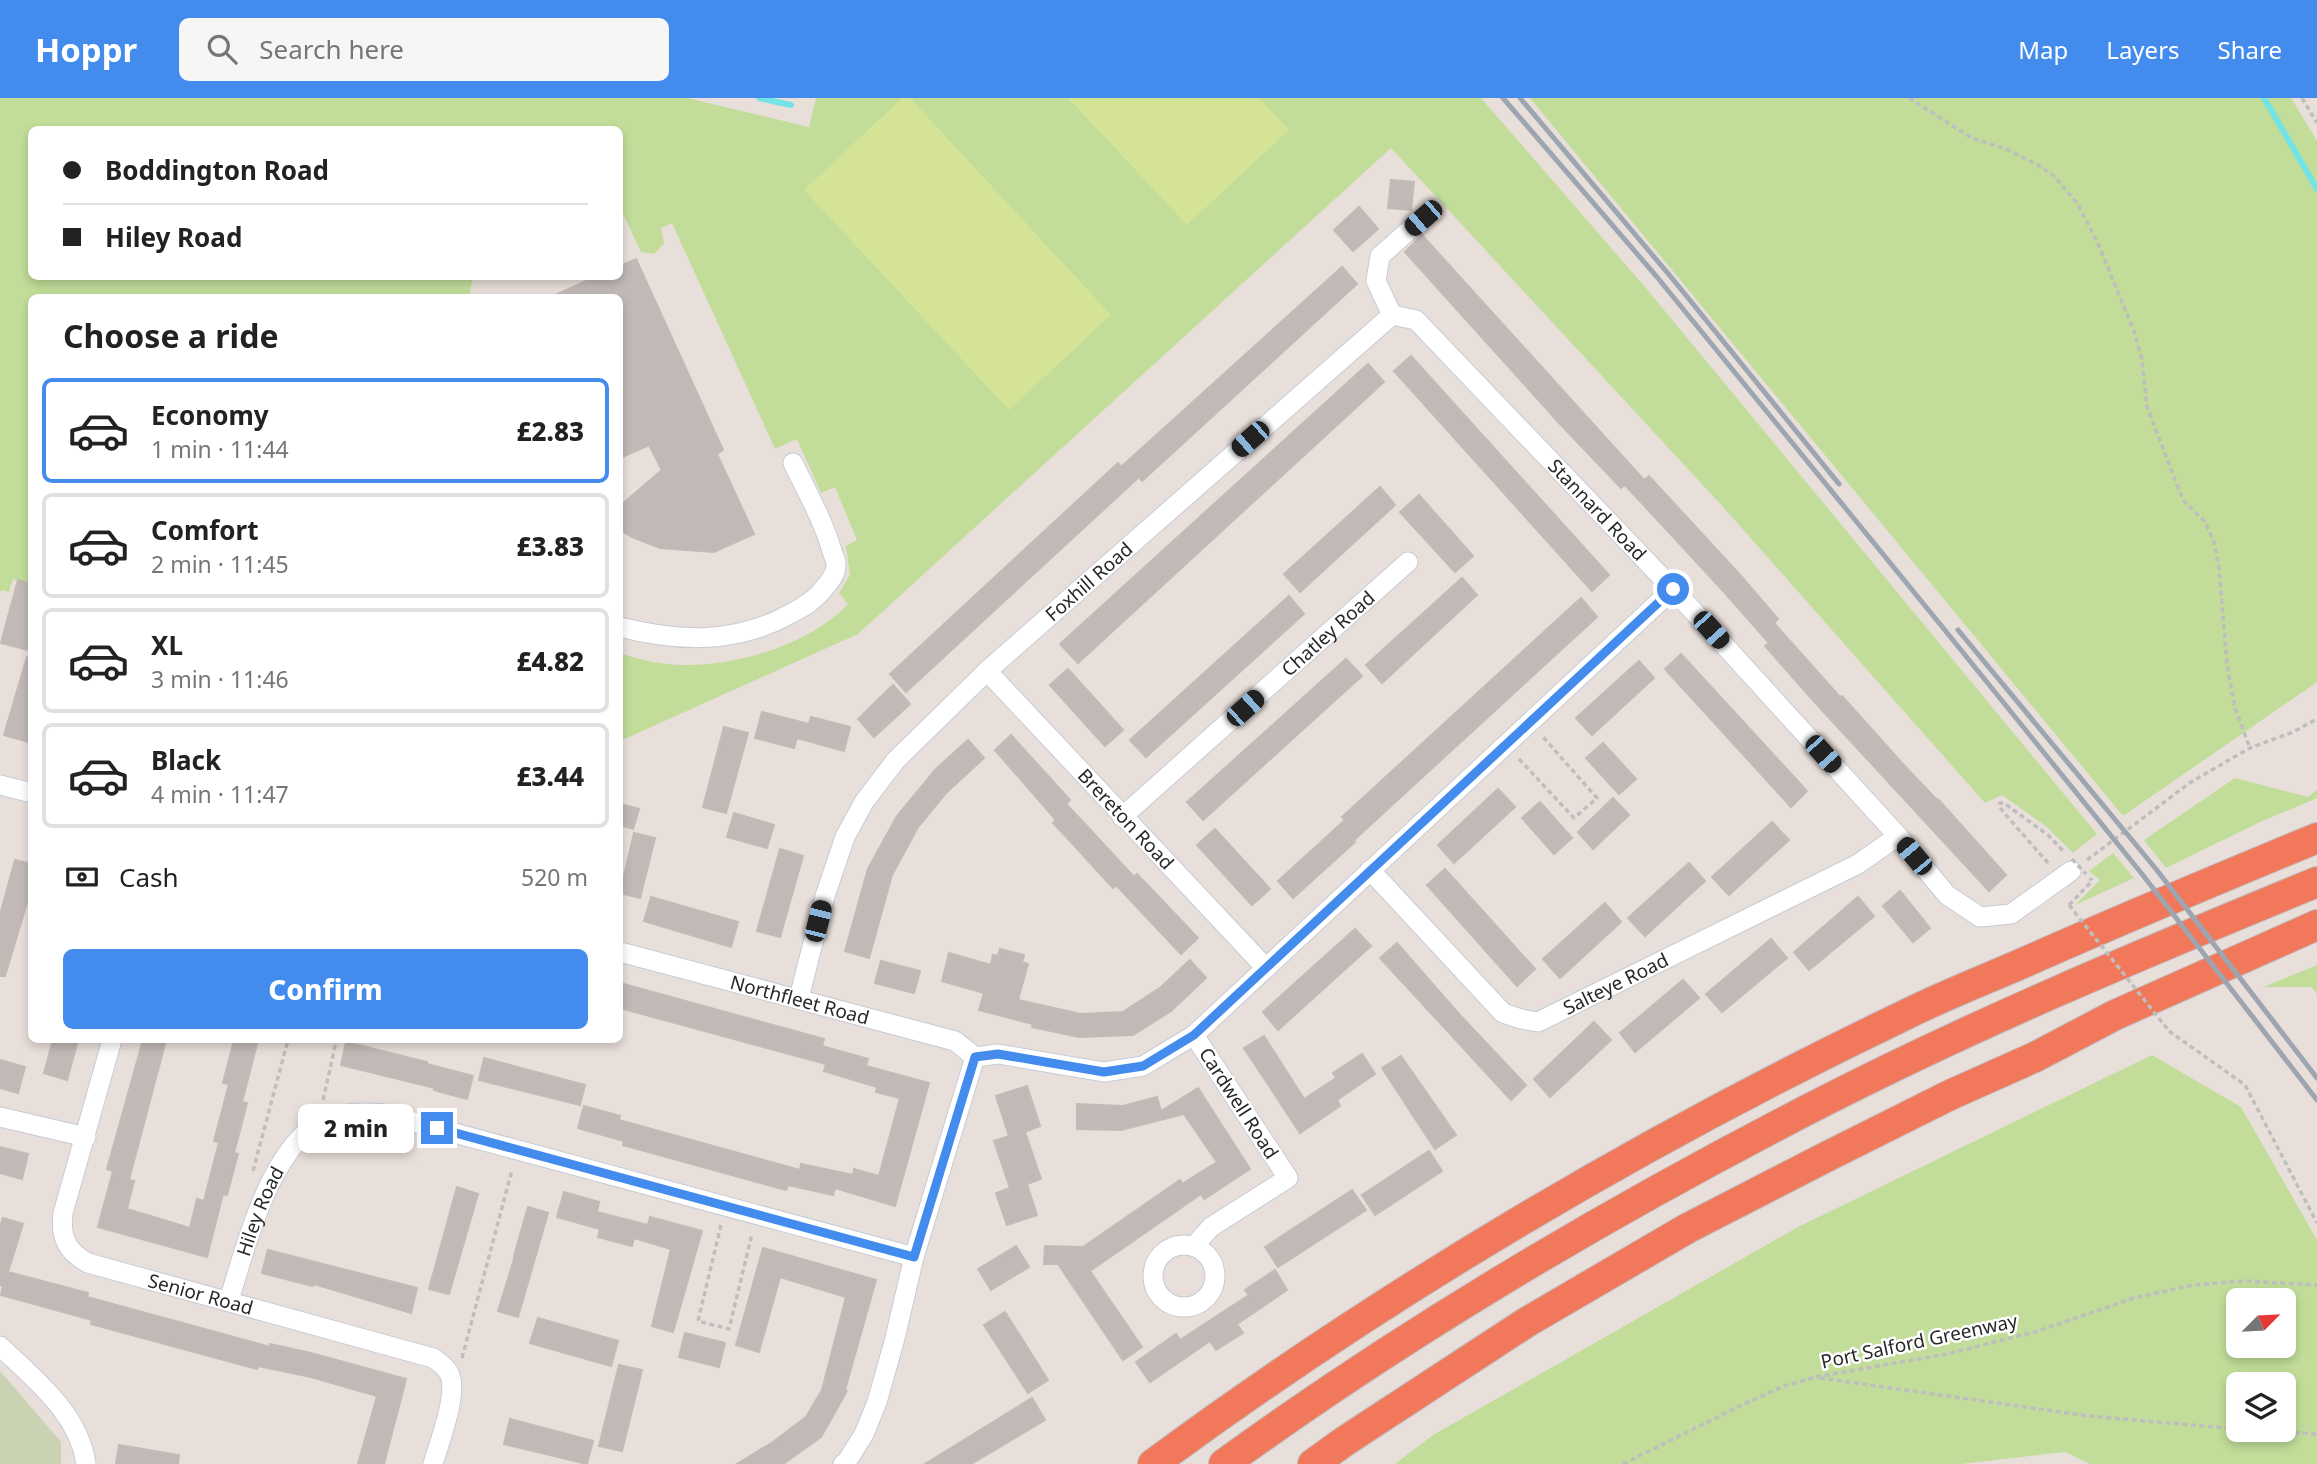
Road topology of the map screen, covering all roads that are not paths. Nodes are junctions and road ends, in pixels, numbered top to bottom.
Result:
1 (1423, 218) dead end
2 (1392, 314) junction
3 (793, 463) dead end
4 (1408, 562) dead end
5 (1673, 589) junction
6 (623, 628) edge
7 (987, 671) junction
8 (0, 787) edge
9 (28, 792) edge
10 (1122, 817) junction
11 (1898, 836) junction
12 (2317, 838) edge
13 (1370, 870) junction
14 (2072, 870) road end
15 (2317, 882) edge
16 (2317, 925) edge
17 (2317, 942) edge
18 (623, 952) edge
19 (1265, 967) junction
20 (799, 999) junction
21 (1194, 1035) junction
22 (111, 1043) edge
23 (975, 1057) junction
24 (2035, 1057) junction
25 (0, 1117) edge
26 (86, 1137) junction
27 (1194, 1246) dead end
28 (914, 1257) junction
29 (229, 1300) junction
30 (0, 1346) edge
31 (86, 1464) edge
32 (433, 1464) edge
33 (842, 1464) edge
34 (1153, 1464) edge
35 (1224, 1464) edge
36 (1313, 1464) edge

1 - 2 street
2 - 5 street, Stannard Road
2 - 7 street, Foxhill Road
3 - 6 street
4 - 10 street, Chatley Road
5 - 11 street, Stannard Road
5 - 13 street
7 - 10 street, Brereton Road
7 - 20 street, Foxhill Road
8 - 9 street
10 - 19 street, Brereton Road
11 - 13 street, Salteye Road
11 - 14 street, Stannard Road
12 - 34 highway
13 - 19 street
15 - 35 highway
16 - 24 highway
17 - 24 highway
18 - 20 street, Northfleet Road
19 - 21 street
20 - 23 street, Northfleet Road
21 - 23 street
21 - 27 street, Cardwell Road
22 - 26 street, Senior Road
23 - 28 street
24 - 36 highway
25 - 26 street
26 - 29 street, Senior Road
28 - 29 street, Hiley Road
28 - 33 street
29 - 32 street, Senior Road
30 - 31 street

